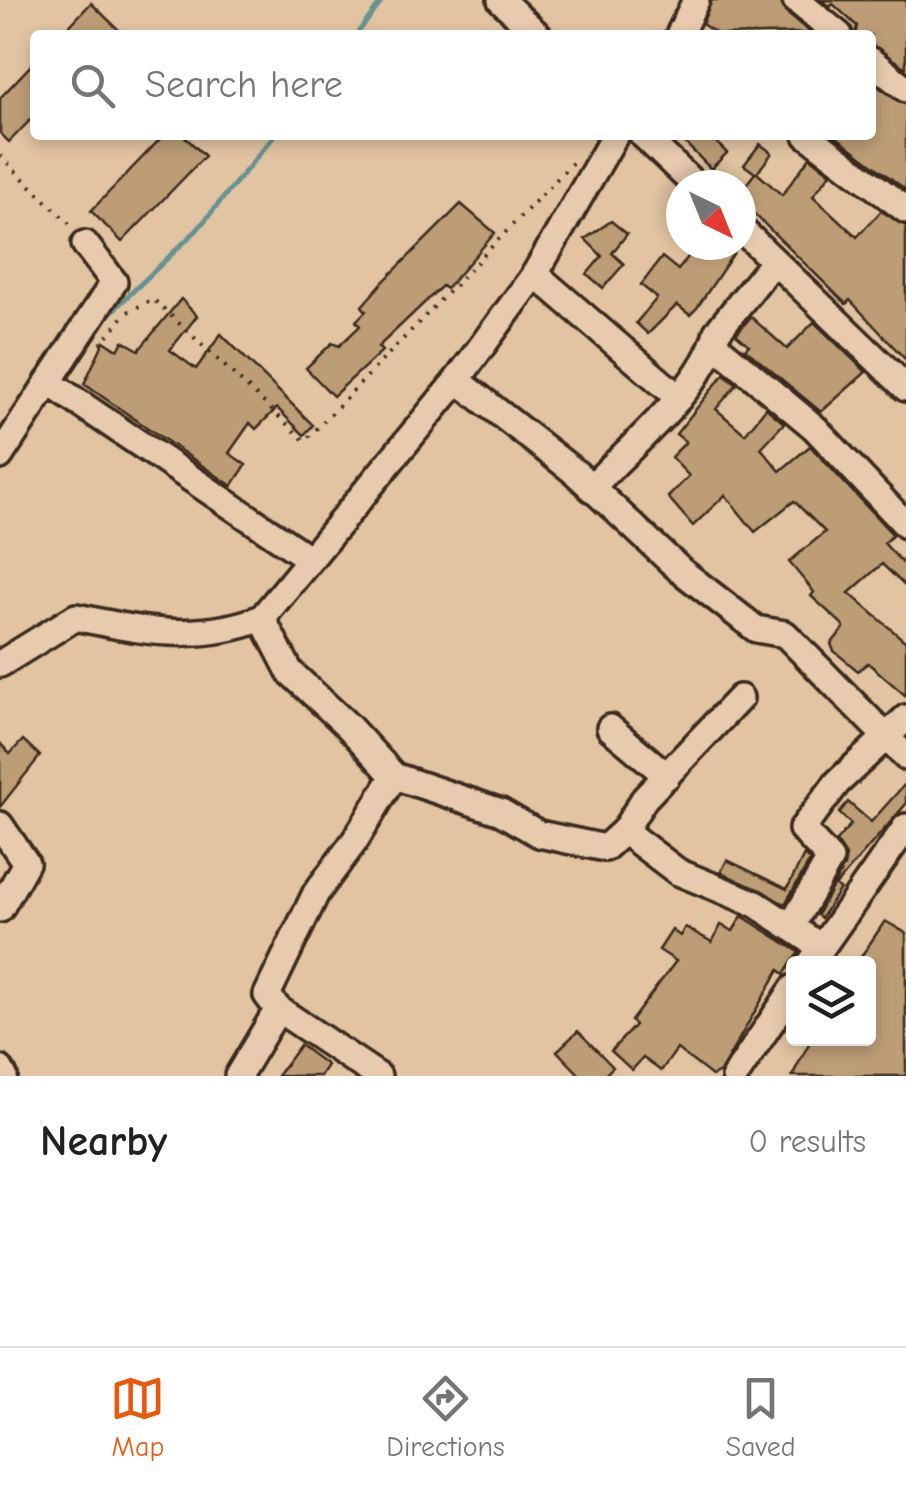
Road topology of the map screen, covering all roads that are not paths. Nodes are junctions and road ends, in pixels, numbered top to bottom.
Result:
1 (501, 0) edge
2 (696, 0) edge
3 (796, 0) edge
4 (533, 30) edge
5 (681, 30) edge
6 (834, 30) edge
7 (876, 64) edge
8 (906, 89) edge
9 (611, 140) edge
10 (649, 140) edge
11 (814, 140) edge
12 (680, 170) edge
13 (906, 210) edge
14 (85, 244) road end
15 (756, 244) edge
16 (774, 261) junction
17 (535, 274) junction
18 (714, 344) junction
19 (457, 380) junction
20 (54, 387) junction
21 (906, 388) edge
22 (679, 398) junction
23 (0, 456) edge
24 (592, 488) junction
25 (906, 525) edge
26 (310, 559) junction
27 (262, 618) junction
28 (0, 664) edge
29 (740, 698) dead end
30 (906, 718) edge
31 (610, 728) dead end
32 (887, 737) junction
33 (906, 757) edge
34 (394, 776) junction
35 (667, 776) junction
36 (0, 825) edge
37 (906, 827) edge
38 (624, 831) junction
39 (0, 909) edge
40 (792, 925) junction
41 (816, 955) edge
42 (786, 1000) edge
43 (278, 1009) junction
44 (0, 1070) edge
45 (4, 1076) edge
46 (238, 1076) edge
47 (378, 1076) edge
48 (735, 1076) edge

1 - 4 street
2 - 5 street
3 - 6 street
7 - 8 street
9 - 17 street
10 - 12 street
11 - 13 street
14 - 20 street
15 - 16 street
16 - 18 street
16 - 21 street
17 - 19 street
17 - 22 street
18 - 22 street
18 - 25 street
19 - 24 street
19 - 26 street
20 - 23 street
20 - 26 street
22 - 24 street
24 - 32 street
26 - 27 street
27 - 28 street
27 - 34 street
29 - 35 street
30 - 32 street
31 - 35 street
32 - 33 street
32 - 40 street
34 - 38 street
34 - 43 street
35 - 38 street
36 - 39 street
37 - 41 street
38 - 40 street
40 - 41 street
42 - 48 street
43 - 46 street
43 - 47 street
44 - 45 street

